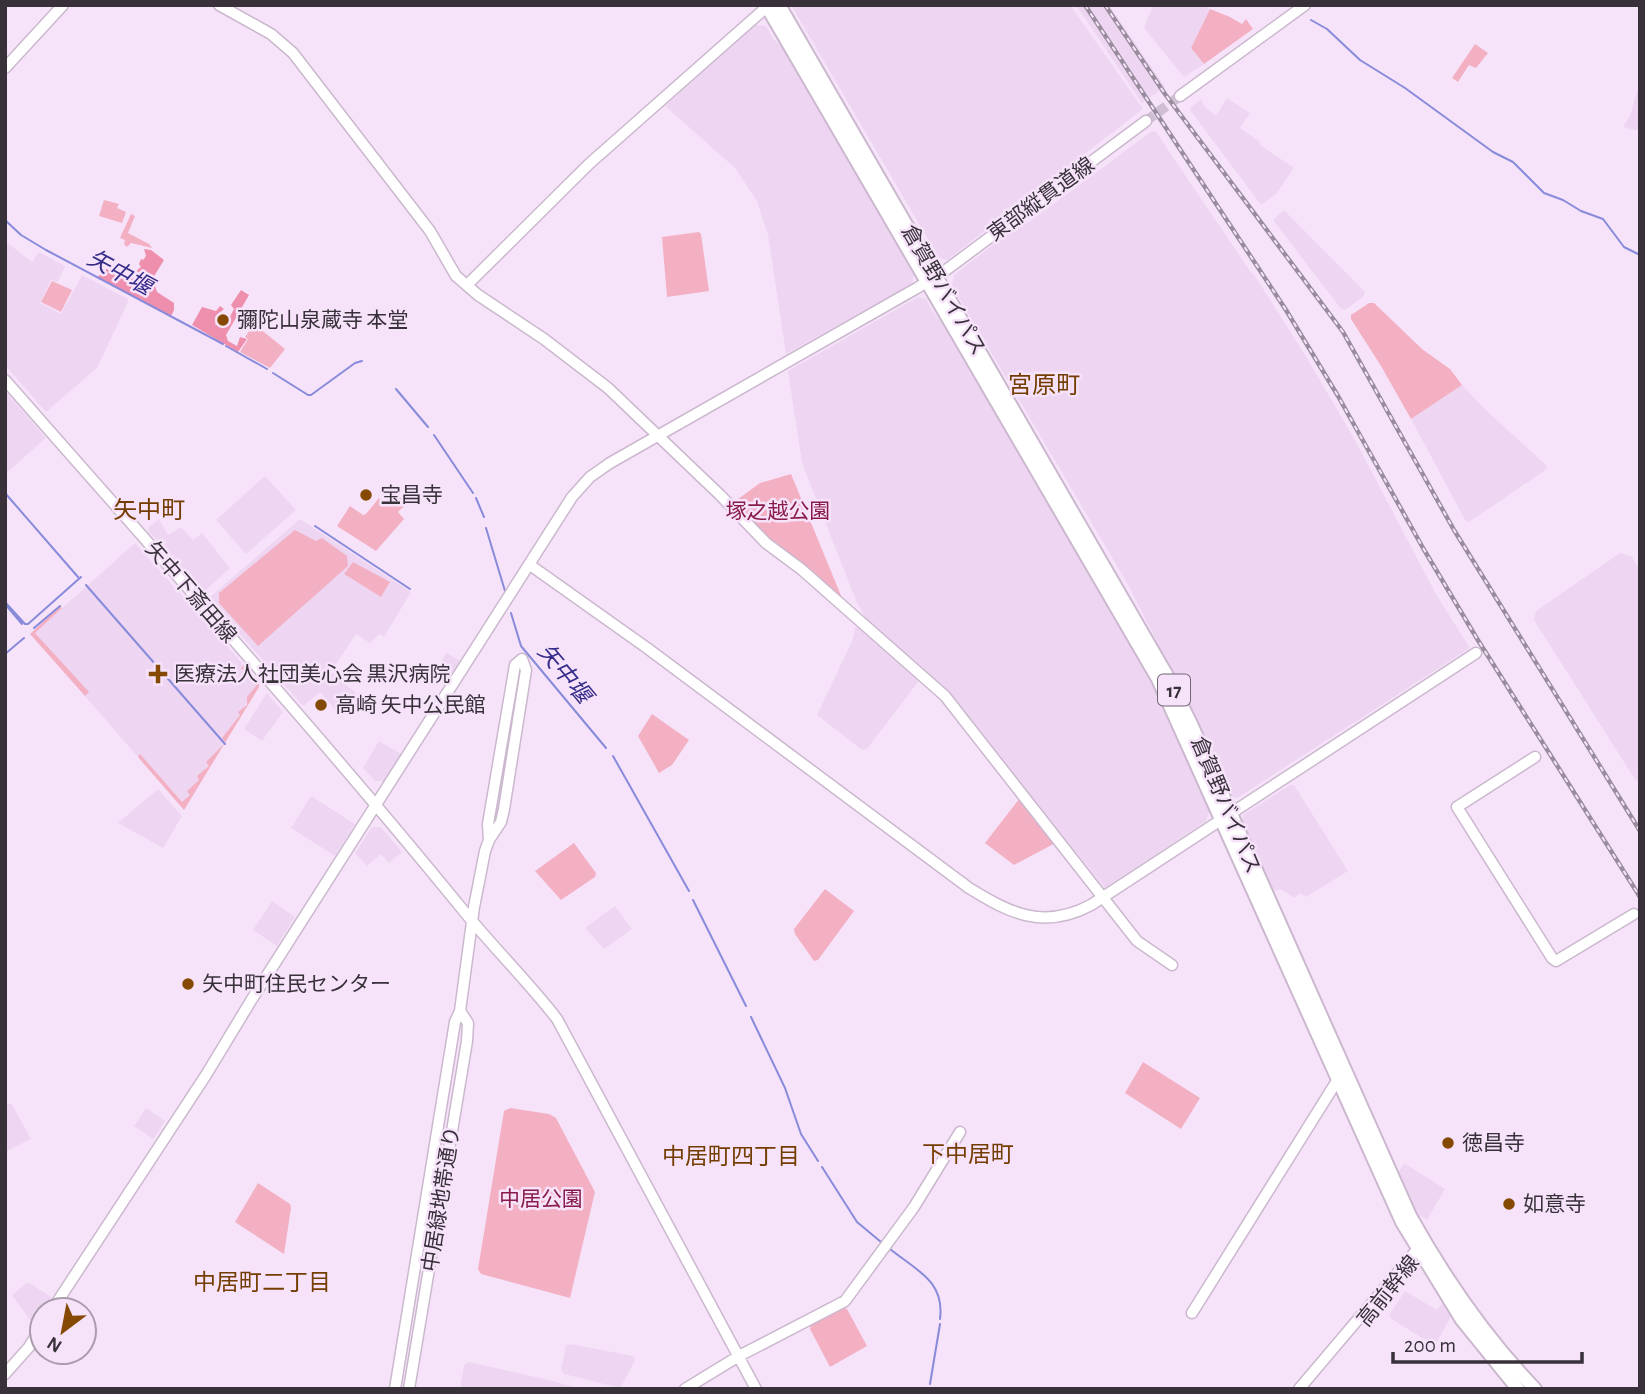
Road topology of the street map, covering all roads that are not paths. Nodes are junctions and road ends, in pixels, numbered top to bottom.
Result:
1 (63, 5) edge
2 (219, 5) edge
3 (1305, 5) edge
4 (770, 6) edge
5 (5, 68) edge
6 (1180, 96) tunnel mouth
7 (1146, 121) tunnel mouth
8 (932, 279) junction
9 (467, 285) junction
10 (5, 380) edge
11 (659, 435) junction
12 (530, 565) junction
13 (1476, 653) dead end
14 (1535, 757) dead end
15 (377, 804) junction
16 (1225, 817) junction
17 (489, 840) junction
18 (1103, 896) junction
19 (1634, 914) dead end
20 (472, 920) junction
21 (1172, 965) dead end
22 (460, 1011) junction
23 (1340, 1076) junction
24 (960, 1132) dead end
25 (1420, 1249) junction
26 (61, 1296) edge
27 (1192, 1313) dead end
28 (28, 1348) edge
29 (739, 1356) junction
30 (5, 1374) edge
31 (395, 1389) edge
32 (409, 1389) edge
33 (685, 1389) edge
34 (756, 1389) edge
35 (1298, 1389) edge
36 (1306, 1389) edge
37 (1518, 1389) edge
38 (1535, 1389) edge

1 - 5 street
2 - 9 street
3 - 6 street
4 - 8 highway, 倉賀野バイパス / 17
4 - 9 street
7 - 8 street, 東部縦貫道線
8 - 11 street, 東部縦貫道線
8 - 16 highway, 倉賀野バイパス / 17
9 - 11 street
10 - 15 street, 矢中下斎田線
11 - 12 street, 東部縦貫道線
11 - 18 street
12 - 15 street, 東部縦貫道線
12 - 18 street
13 - 16 street
14 - 19 street
15 - 20 street, 矢中下斎田線
15 - 26 street, 東部縦貫道線
16 - 18 street
16 - 23 highway, 倉賀野バイパス / 17
17 - 17 street, 中居緑地帯通り
17 - 20 street, 中居緑地帯通り
18 - 21 street
20 - 22 street, 中居緑地帯通り
20 - 29 street, 矢中下斎田線
22 - 31 street, 中居緑地帯通り
22 - 32 street, 中居緑地帯通り
23 - 25 highway, 倉賀野バイパス / 17
23 - 27 street
24 - 29 street
25 - 35 street, 高前幹線
25 - 36 street, 高前幹線
25 - 37 highway, 倉賀野バイパス / 17
25 - 38 highway, 倉賀野バイパス / 17
28 - 30 street
29 - 33 street
29 - 34 street, 矢中下斎田線

